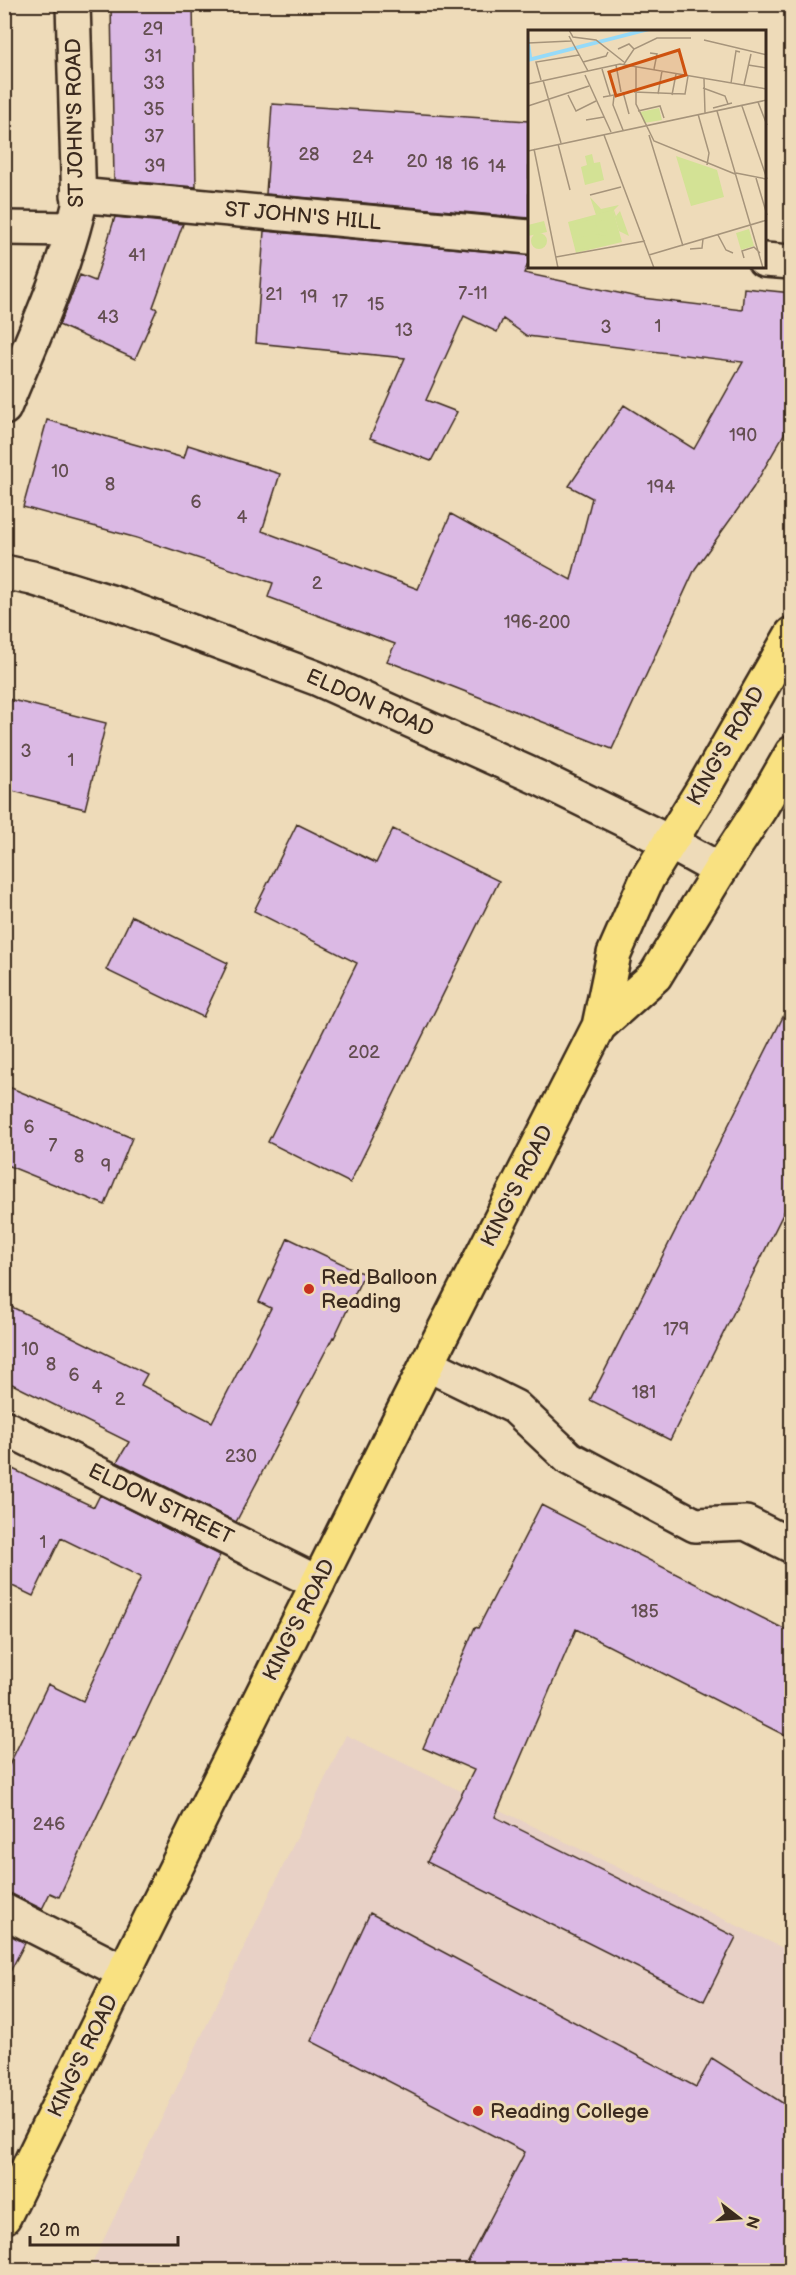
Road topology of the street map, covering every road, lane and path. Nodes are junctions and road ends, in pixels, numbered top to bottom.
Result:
1 (73, 4) edge
2 (78, 195) junction
3 (4, 228) edge
4 (74, 229) junction
5 (528, 237) edge
6 (766, 260) edge
7 (792, 262) edge
8 (4, 408) edge
9 (4, 572) edge
10 (792, 634) edge
11 (792, 753) edge
12 (669, 842) junction
13 (720, 870) junction
14 (599, 1026) junction
15 (427, 1364) junction
16 (4, 1427) edge
17 (792, 1546) edge
18 (318, 1582) junction
19 (4, 1911) edge
20 (124, 1972) junction
21 (4, 2217) edge

1 - 2 street, ST JOHN'S ROAD
2 - 4 street, ST JOHN'S ROAD
2 - 5 street, ST JOHN'S HILL
3 - 4 street
4 - 8 street, ST JOHN'S ROAD
6 - 7 street
9 - 12 street, ELDON ROAD
10 - 12 main road, KING'S ROAD
11 - 13 main road, KING'S ROAD
12 - 13 street, ELDON ROAD
12 - 14 main road, KING'S ROAD
13 - 14 main road, KING'S ROAD
14 - 15 main road, KING'S ROAD
15 - 17 street
15 - 18 main road, KING'S ROAD
16 - 18 street, ELDON STREET
18 - 20 main road, KING'S ROAD
19 - 20 street
20 - 21 main road, KING'S ROAD

